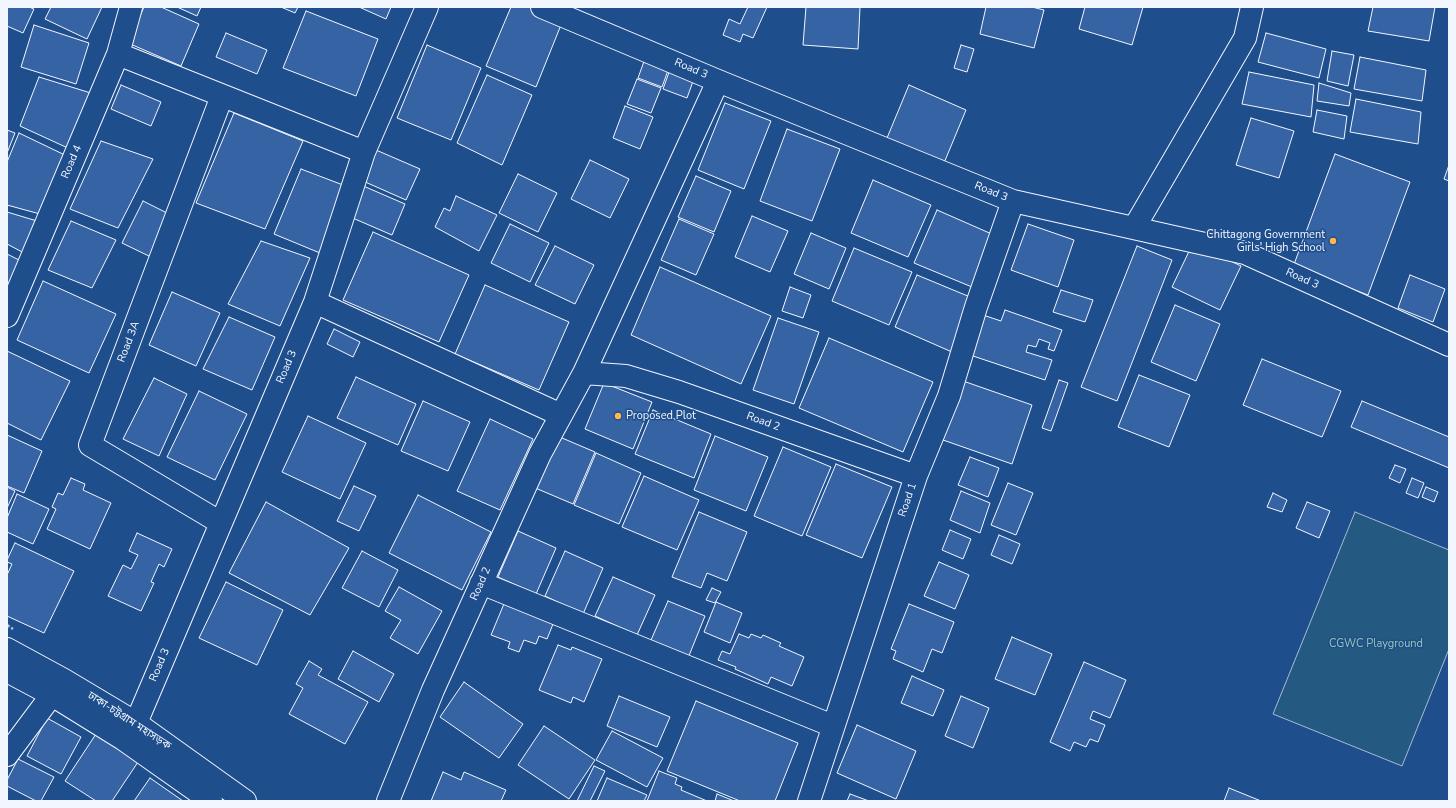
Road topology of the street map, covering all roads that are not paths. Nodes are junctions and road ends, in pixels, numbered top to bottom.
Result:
1 (131, 7) edge
2 (427, 7) edge
3 (542, 7) edge
4 (1252, 7) edge
5 (118, 54) junction
6 (718, 80) junction
7 (222, 96) junction
8 (364, 152) junction
9 (1013, 201) junction
10 (1134, 228) junction
11 (314, 302) junction
12 (7, 316) edge
13 (1449, 345) edge
14 (584, 373) junction
15 (561, 415) junction
16 (916, 476) junction
17 (221, 523) junction
18 (481, 584) junction
19 (7, 649) edge
20 (7, 671) edge
21 (58, 687) junction
22 (136, 723) junction
23 (833, 726) junction
24 (7, 755) edge
25 (211, 801) edge
26 (245, 801) edge
27 (388, 801) edge
28 (809, 801) edge

1 - 5 main road, Road 4
2 - 8 main road, Road 3
3 - 6 main road, Road 3
4 - 10 main road
5 - 7 main road
5 - 12 main road, Road 4
6 - 9 main road, Road 3
6 - 14 main road, Road 2
7 - 8 main road
7 - 17 main road, Road 3A
8 - 11 main road, Road 3
9 - 10 main road, Road 3
9 - 16 main road, Road 1
10 - 13 main road, Road 3
11 - 15 main road
11 - 17 main road, Road 3
14 - 15 main road, Road 2
14 - 16 main road, Road 2
15 - 18 main road, Road 2
16 - 23 main road, Road 1
17 - 22 main road, Road 3
18 - 23 main road
18 - 27 main road, Road 2
19 - 21 main road, ঢাকা-চট্টগ্রাম মহাসড়ক
20 - 21 main road, ঢাকা-চট্টগ্রাম মহাসড়ক
21 - 22 main road, ঢাকা-চট্টগ্রাম মহাসড়ক
21 - 24 main road
21 - 25 main road, ঢাকা-চট্টগ্রাম মহাসড়ক
22 - 26 main road, ঢাকা-চট্টগ্রাম মহাসড়ক
23 - 28 main road, Road 1

